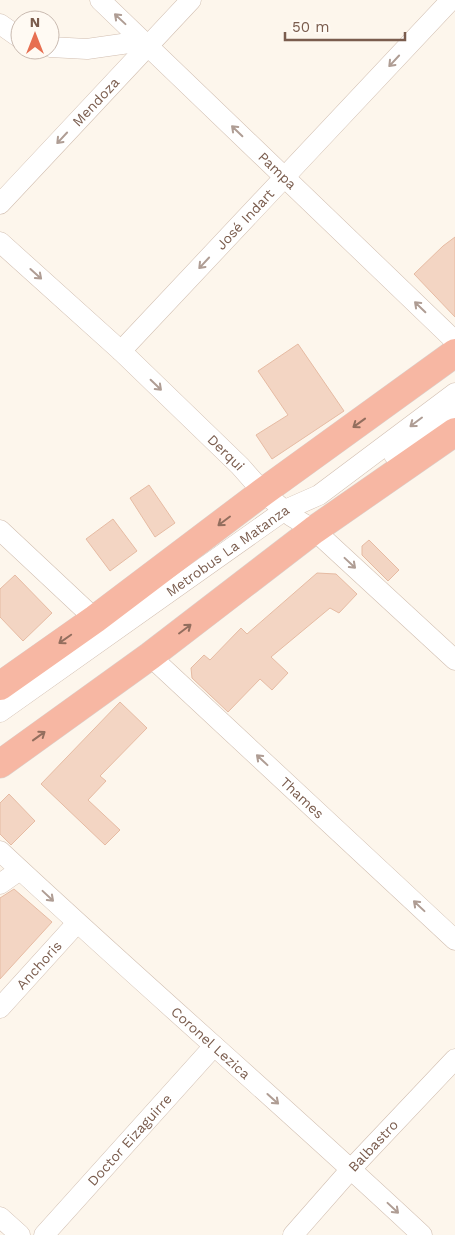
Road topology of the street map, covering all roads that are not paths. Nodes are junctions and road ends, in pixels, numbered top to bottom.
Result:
1 (100, 0) edge
2 (191, 0) edge
3 (454, 0) edge
4 (146, 43) junction
5 (60, 48) edge
6 (285, 177) junction
7 (0, 204) edge
8 (0, 242) edge
9 (455, 341) edge
10 (121, 351) junction
11 (455, 353) edge
12 (455, 393) edge
13 (455, 413) edge
14 (455, 432) edge
15 (263, 492) junction
16 (288, 513) junction
17 (0, 530) edge
18 (314, 530) junction
19 (95, 619) junction
20 (150, 656) junction
21 (455, 660) edge
22 (0, 686) edge
23 (0, 712) edge
24 (0, 726) edge
25 (0, 764) edge
26 (0, 851) edge
27 (20, 870) junction
28 (0, 884) edge
29 (77, 923) junction
30 (455, 940) edge
31 (0, 1008) edge
32 (214, 1046) junction
33 (455, 1059) edge
34 (351, 1169) junction
35 (0, 1217) edge
36 (20, 1235) edge
37 (44, 1235) edge
38 (293, 1235) edge
39 (422, 1235) edge

4 -> 1 street, Pampa
2 - 4 street, Mendoza
3 -> 6 street, José Indart
4 - 5 street
6 -> 4 street, Pampa
4 -> 7 street, Mendoza
9 -> 6 street, Pampa
6 -> 10 street, José Indart
8 -> 10 street, Derqui
10 -> 15 street, Derqui
11 -> 15 highway
12 -> 16 street, Metrobus La Matanza
13 - 16 street, Metrobus La Matanza
14 - 18 highway
15 - 16 street, Derqui
15 -> 19 highway
16 - 18 street, Derqui
16 - 23 street, Metrobus La Matanza
16 - 24 street, Metrobus La Matanza
17 - 19 street
20 -> 18 highway
18 -> 21 street, Derqui
19 -> 22 highway
25 -> 20 highway
30 -> 20 street, Thames
26 - 27 street, Coronel Lezica
27 - 28 street
27 -> 29 street, Coronel Lezica
29 - 31 street, Anchoris
29 - 32 street, Coronel Lezica
32 -> 34 street, Coronel Lezica
32 - 37 street, Doctor Eizaguirre
33 - 34 street, Balbastro
34 - 38 street, Balbastro
34 -> 39 street, Coronel Lezica
35 - 36 street

